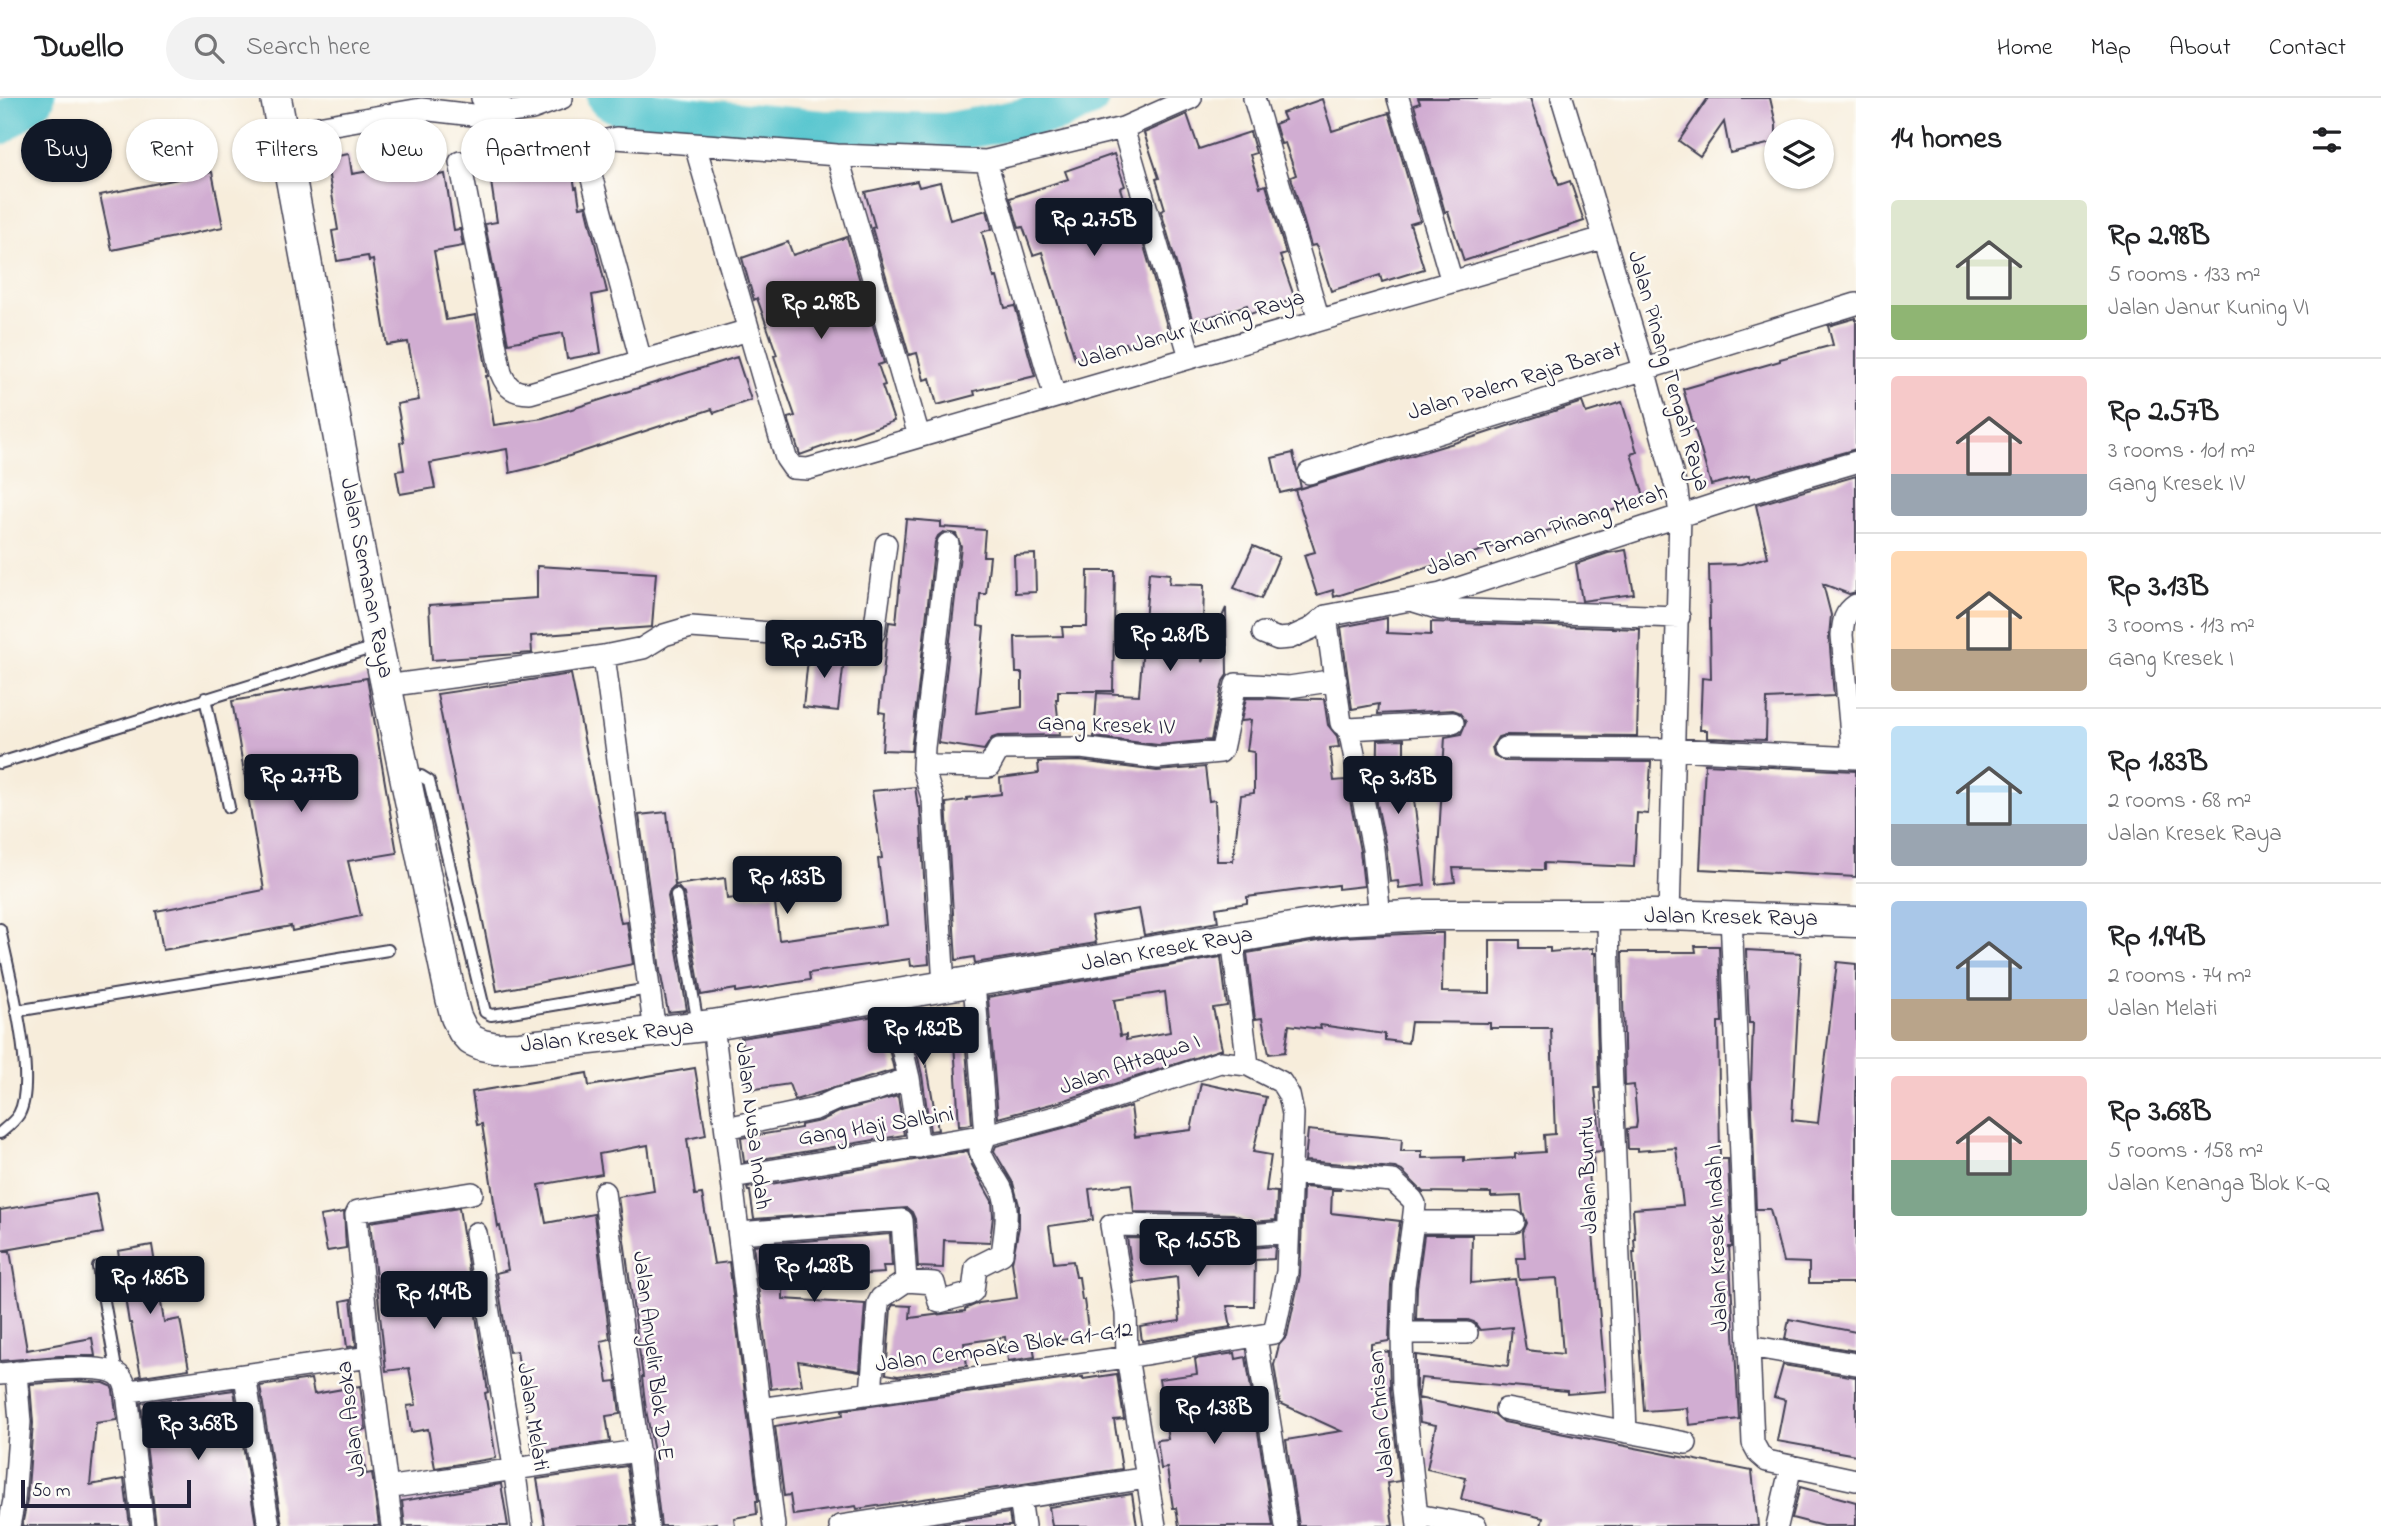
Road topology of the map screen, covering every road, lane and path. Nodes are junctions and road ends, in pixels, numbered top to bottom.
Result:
1 (276, 98) edge
2 (482, 98) edge
3 (562, 98) edge
4 (1191, 98) edge
5 (1254, 98) edge
6 (1398, 98) edge
7 (1562, 98) edge
8 (383, 106) edge
9 (511, 111) junction
10 (280, 119) edge
11 (335, 119) edge
12 (1123, 128) junction
13 (695, 145) junction
14 (837, 155) junction
15 (986, 161) junction
16 (460, 162) dead end
17 (292, 182) edge
18 (1603, 238) junction
19 (1452, 282) junction
20 (1856, 303) edge
21 (1319, 320) junction
22 (748, 330) junction
23 (1190, 358) junction
24 (640, 361) junction
25 (1644, 369) junction
26 (1055, 397) junction
27 (919, 436) junction
28 (1856, 462) edge
29 (1309, 473) dead end
30 (1680, 516) junction
31 (886, 544) dead end
32 (948, 544) dead end
33 (1414, 601) junction
34 (1856, 605) edge
35 (1326, 616) junction
36 (1679, 617) junction
37 (1263, 633) dead end
38 (378, 646) junction
39 (604, 656) junction
40 (1336, 680) junction
41 (386, 686) junction
42 (205, 698) junction
43 (1453, 723) dead end
44 (1349, 729) junction
45 (1505, 748) dead end
46 (1673, 748) junction
47 (1854, 757) edge
48 (0, 763) edge
49 (923, 768) junction
50 (405, 780) junction
51 (229, 807) dead end
52 (676, 895) dead end
53 (1669, 915) junction
54 (1608, 916) junction
55 (1731, 916) junction
56 (1380, 917) junction
57 (1856, 922) edge
58 (0, 929) edge
59 (1231, 938) junction
60 (388, 950) dead end
61 (974, 983) junction
62 (944, 987) junction
63 (649, 989) junction
64 (890, 996) junction
65 (16, 1011) junction
66 (706, 1026) junction
67 (655, 1032) junction
68 (482, 1045) joint
69 (1248, 1065) junction
70 (909, 1078) junction
71 (726, 1128) junction
72 (0, 1133) edge
73 (986, 1135) junction
74 (919, 1147) junction
75 (1290, 1173) junction
76 (732, 1177) junction
77 (604, 1192) dead end
78 (472, 1193) dead end
79 (1413, 1222) junction
80 (1514, 1222) dead end
81 (1287, 1232) junction
82 (476, 1233) dead end
83 (739, 1233) junction
84 (98, 1267) dead end
85 (906, 1281) junction
86 (1467, 1332) dead end
87 (1402, 1334) junction
88 (1256, 1337) junction
89 (1748, 1346) junction
90 (370, 1357) junction
91 (1127, 1357) junction
92 (1856, 1364) edge
93 (8, 1373) edge
94 (117, 1374) junction
95 (245, 1376) junction
96 (871, 1393) junction
97 (127, 1394) junction
98 (760, 1409) junction
99 (1506, 1409) dead end
100 (1626, 1432) junction
101 (1686, 1443) dead end
102 (638, 1451) junction
103 (1791, 1466) junction
104 (514, 1468) junction
105 (1147, 1478) junction
106 (1856, 1480) edge
107 (386, 1488) junction
108 (1020, 1498) junction
109 (1418, 1520) edge
110 (9, 1526) edge
111 (143, 1526) edge
112 (269, 1526) edge
113 (391, 1526) edge
114 (522, 1526) edge
115 (648, 1526) edge
116 (774, 1526) edge
117 (840, 1526) edge
118 (1024, 1526) edge
119 (1155, 1526) edge
120 (1286, 1526) edge
121 (1476, 1526) edge
122 (1777, 1526) edge

1 - 10 street, Jalan Semanan Raya
2 - 9 street
3 - 9 street
4 - 12 street
5 - 21 street
6 - 19 street
7 - 18 street, Jalan Pinang Tengah Raya
8 - 9 street
8 - 11 street
12 - 15 street
12 - 23 street
13 - 14 street
13 - 22 street
13 - 24 street
14 - 15 street
14 - 27 street
15 - 26 street
16 - 24 street
17 - 38 street, Jalan Semanan Raya
18 - 19 street, Jalan Janur Kuning Raya
18 - 25 street, Jalan Pinang Tengah Raya
19 - 21 street, Jalan Janur Kuning Raya
20 - 25 street, Jalan Palem Raja Barat
21 - 23 street, Jalan Janur Kuning Raya
22 - 24 street
22 - 27 street, Jalan Janur Kuning Raya
23 - 26 street, Jalan Janur Kuning Raya
25 - 29 street, Jalan Palem Raja Barat
25 - 30 street, Jalan Pinang Tengah Raya
26 - 27 street, Jalan Janur Kuning Raya
28 - 30 street, Jalan Taman Pinang Merah
30 - 33 street, Jalan Taman Pinang Merah
30 - 36 street, Jalan Pinang Tengah Raya
31 - 39 street
32 - 49 street
33 - 35 street, Jalan Taman Pinang Merah
33 - 36 street, Jalan Taman Pinang Merah
34 - 47 street
35 - 37 street, Jalan Taman Pinang Merah
35 - 40 street
36 - 46 street, Jalan Pinang Tengah Raya
38 - 41 street, Jalan Semanan Raya
38 - 42 lane
39 - 41 street
39 - 63 street
40 - 44 street
40 - 49 street, Gang Kresek IV
41 - 50 street, Jalan Semanan Raya
42 - 48 lane
42 - 51 lane
43 - 44 street
44 - 56 street
45 - 46 street
46 - 47 street
46 - 53 street, Jalan Pinang Tengah Raya
49 - 62 street
50 - 63 lane
50 - 68 street, Jalan Semanan Raya
52 - 66 lane
53 - 54 street, Jalan Kresek Raya
53 - 55 street, Jalan Kresek Raya
54 - 56 street, Jalan Kresek Raya
54 - 100 street, Jalan Buntu
55 - 57 street, Jalan Kresek Raya
55 - 89 street, Jalan Kresek Indah I
56 - 59 street, Jalan Kresek Raya
58 - 65 lane
59 - 61 street, Jalan Kresek Raya
59 - 69 street
60 - 65 lane
61 - 62 street, Jalan Kresek Raya
61 - 73 street
62 - 64 street, Jalan Kresek Raya
63 - 67 street
64 - 66 street, Jalan Kresek Raya
64 - 70 street
65 - 72 lane
66 - 67 street, Jalan Kresek Raya
66 - 71 street, Jalan Nusa Indah
67 - 68 street, Jalan Kresek Raya
69 - 73 street, Jalan Attaqwa I
69 - 75 street
70 - 71 street
70 - 74 street
71 - 76 street, Jalan Nusa Indah
73 - 74 street, Gang Haji Salbini
73 - 85 street
74 - 76 street, Gang Haji Salbini
75 - 79 street
75 - 81 street
76 - 83 street, Jalan Nusa Indah
77 - 102 street, Jalan Anyelir Blok D-E
78 - 90 street, Jalan Asoka
79 - 80 street
79 - 87 street
81 - 88 street
81 - 91 street
82 - 104 street, Jalan Melati
83 - 85 street
83 - 98 street, Jalan Nusa Indah
84 - 94 lane
85 - 96 street
86 - 87 street, Jalan Chrisan
87 - 109 street, Jalan Chrisan
88 - 91 street, Jalan Cempaka Blok G1-G12
88 - 120 street
89 - 92 street
89 - 103 street, Jalan Kresek Indah I
90 - 95 street
90 - 107 street, Jalan Asoka
91 - 96 street, Jalan Cempaka Blok G1-G12
91 - 105 street
93 - 94 street
93 - 110 street
94 - 97 street
95 - 97 street
95 - 112 street
96 - 98 street, Jalan Cempaka Blok G1-G12
97 - 111 street
98 - 116 street, Jalan Nusa Indah
99 - 100 street
100 - 101 street
102 - 104 street
102 - 115 street, Jalan Anyelir Blok D-E
103 - 106 street, Jalan Kresek Indah I
103 - 122 street
104 - 107 street
104 - 114 street, Jalan Melati
105 - 108 street
105 - 119 street
107 - 113 street, Jalan Asoka
108 - 117 street
108 - 118 street
109 - 121 street, Jalan Chrisan

